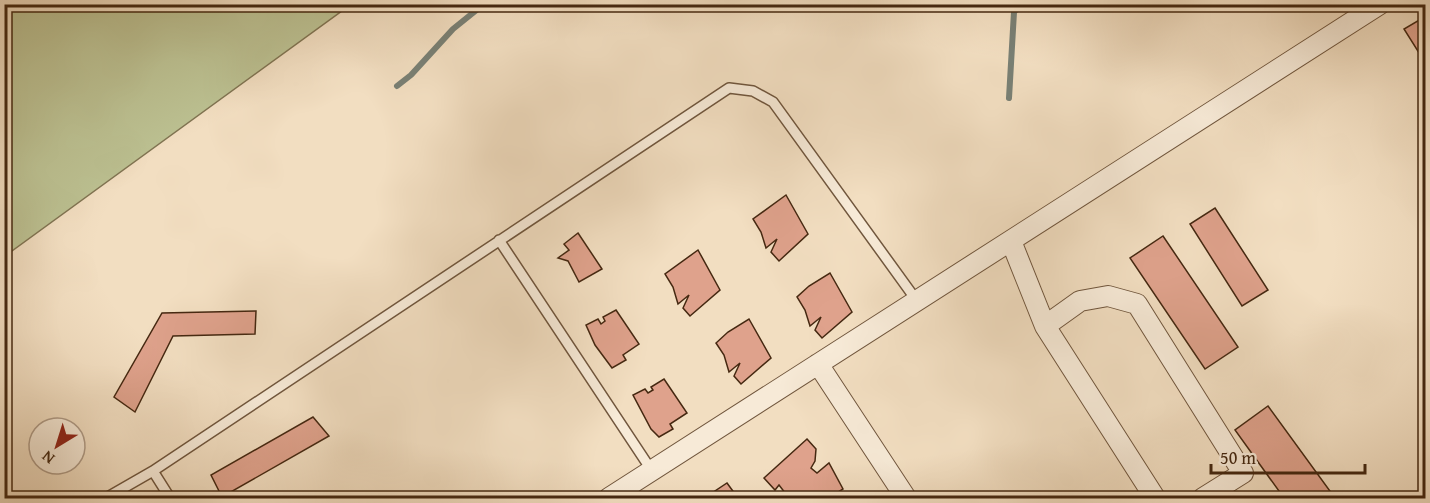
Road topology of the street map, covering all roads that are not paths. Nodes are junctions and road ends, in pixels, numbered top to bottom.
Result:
1 (1380, 4) edge
2 (500, 240) junction
3 (1011, 241) junction
4 (917, 301) junction
5 (1045, 326) junction
6 (818, 364) junction
7 (153, 471) junction
8 (652, 471) junction
9 (106, 498) edge
10 (170, 498) edge
11 (609, 498) edge
12 (906, 498) edge
13 (1155, 498) edge
14 (1203, 498) edge

1 - 3 street
2 - 4 lane
2 - 7 lane
2 - 8 lane
3 - 4 street
3 - 5 street
4 - 6 street
5 - 13 street
5 - 14 street
6 - 8 street
6 - 12 street
7 - 9 lane
7 - 10 lane
8 - 11 street

